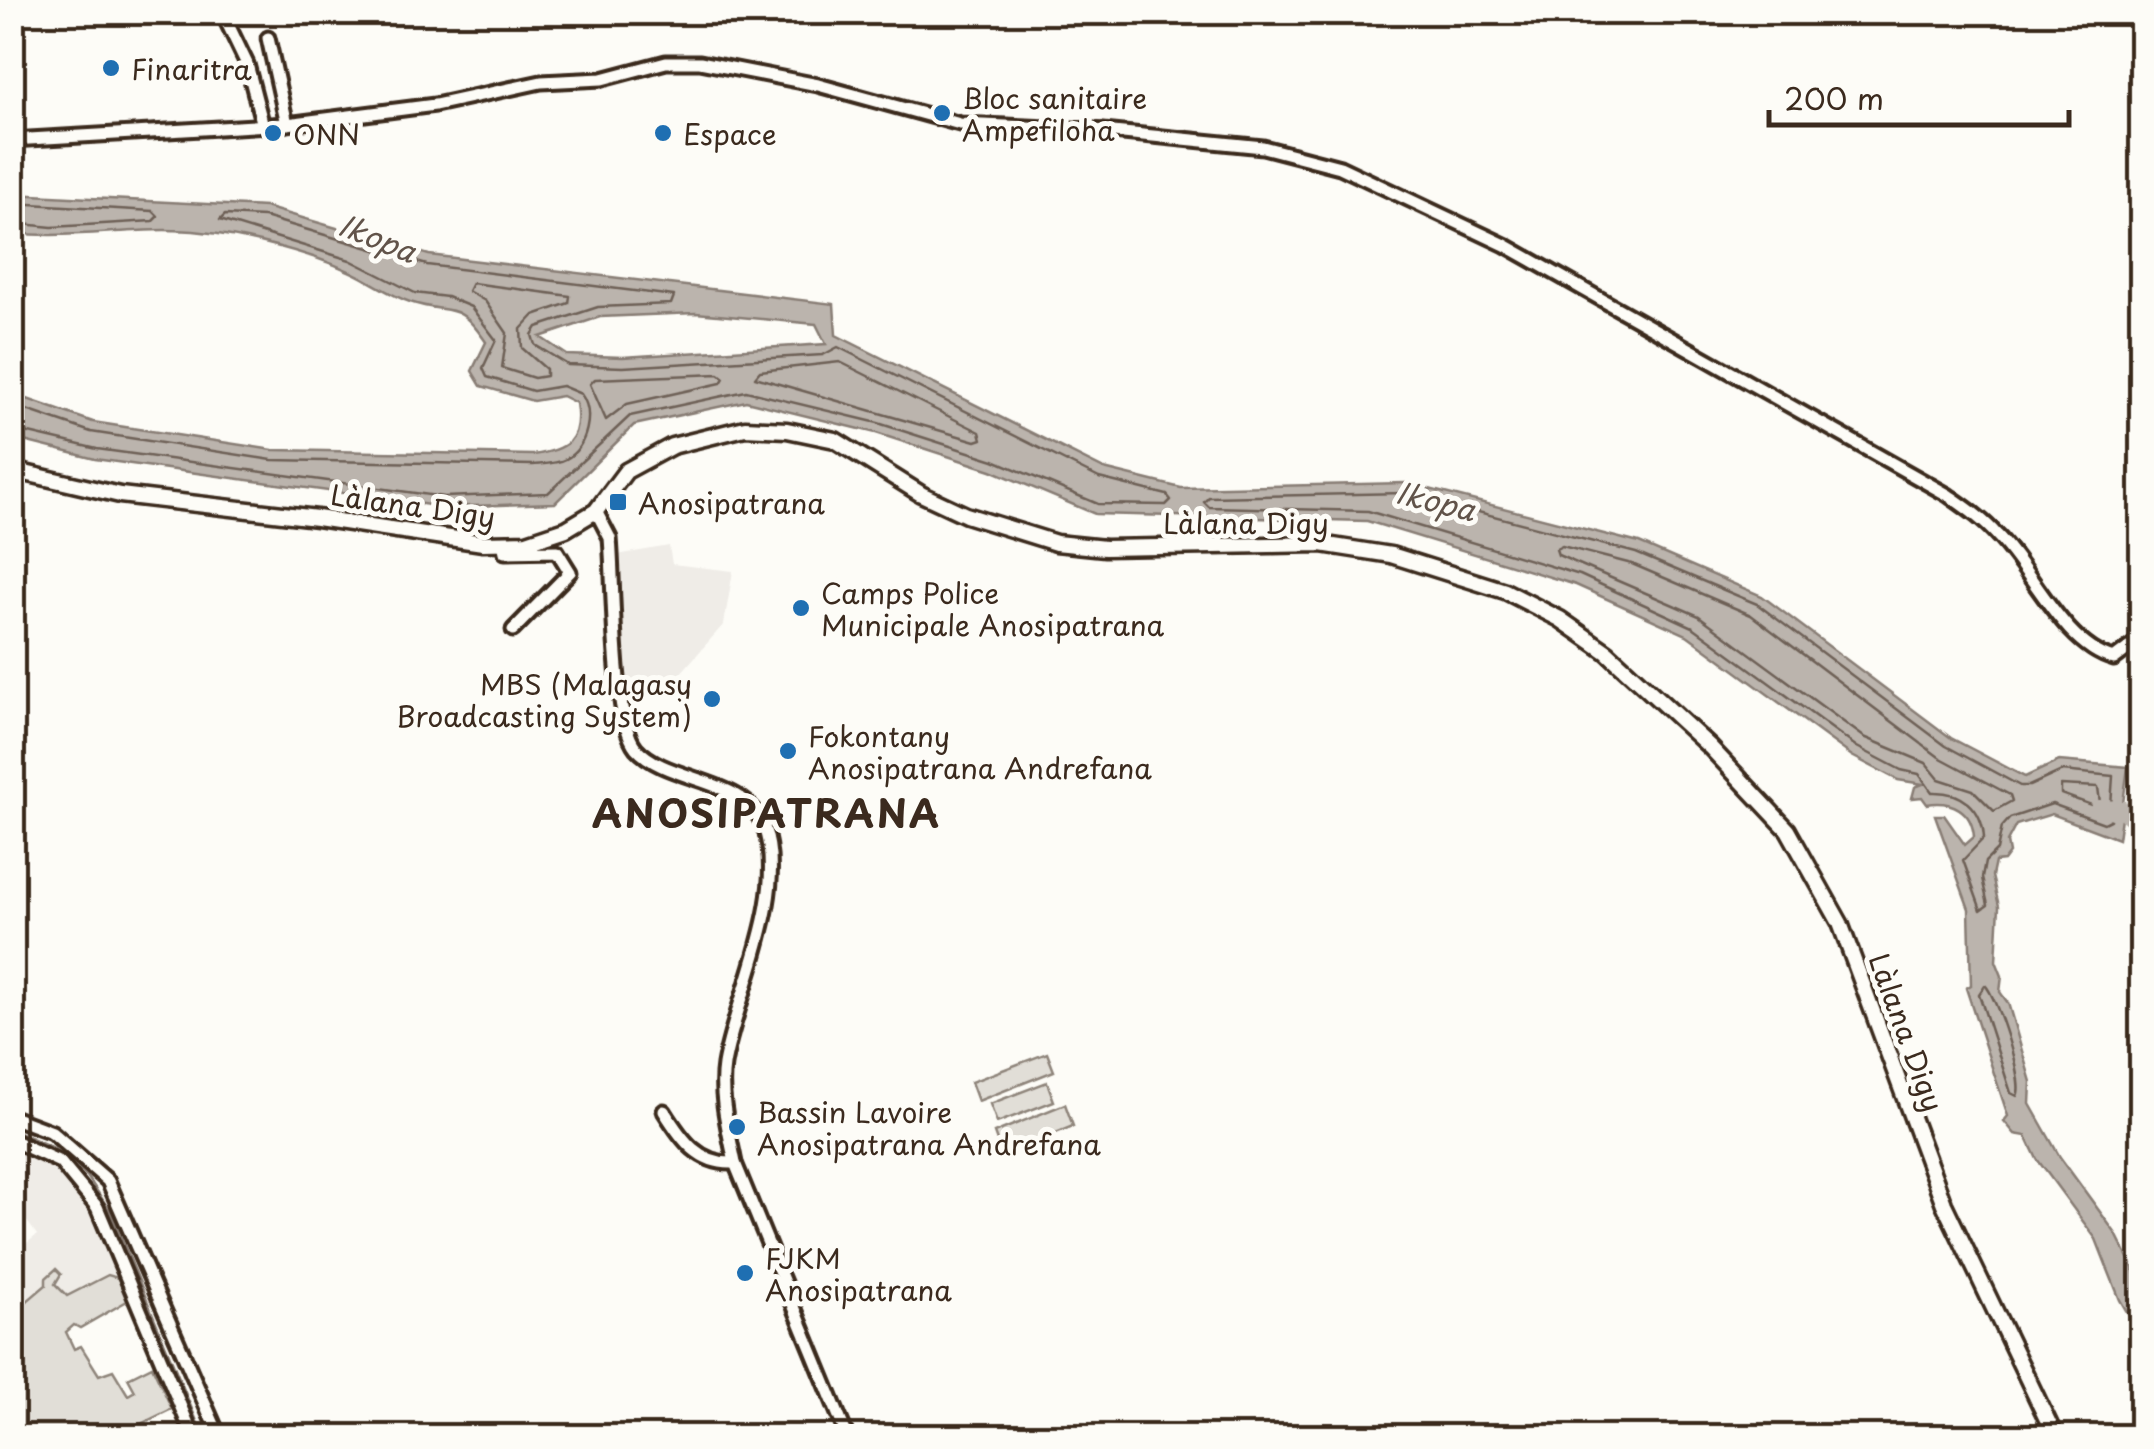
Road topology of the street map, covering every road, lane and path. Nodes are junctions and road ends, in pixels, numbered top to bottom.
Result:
1 (222, 12) edge
2 (268, 38) dead end
3 (287, 124) junction
4 (263, 126) junction
5 (12, 140) edge
6 (12, 470) edge
7 (596, 511) junction
8 (503, 542) junction
9 (513, 630) dead end
10 (2142, 638) edge
11 (664, 1111) dead end
12 (12, 1117) edge
13 (12, 1140) edge
14 (735, 1163) junction
15 (192, 1436) edge
16 (219, 1436) edge
17 (847, 1436) edge
18 (2055, 1436) edge

1 - 4 street
2 - 3 street
3 - 4 street
3 - 10 street
4 - 5 street
6 - 8 main road, Làlana Digy
7 - 8 main road, Làlana Digy
7 - 14 street
7 - 18 main road, Làlana Digy
8 - 9 street
11 - 14 street
12 - 16 street
13 - 15 street
14 - 17 street

